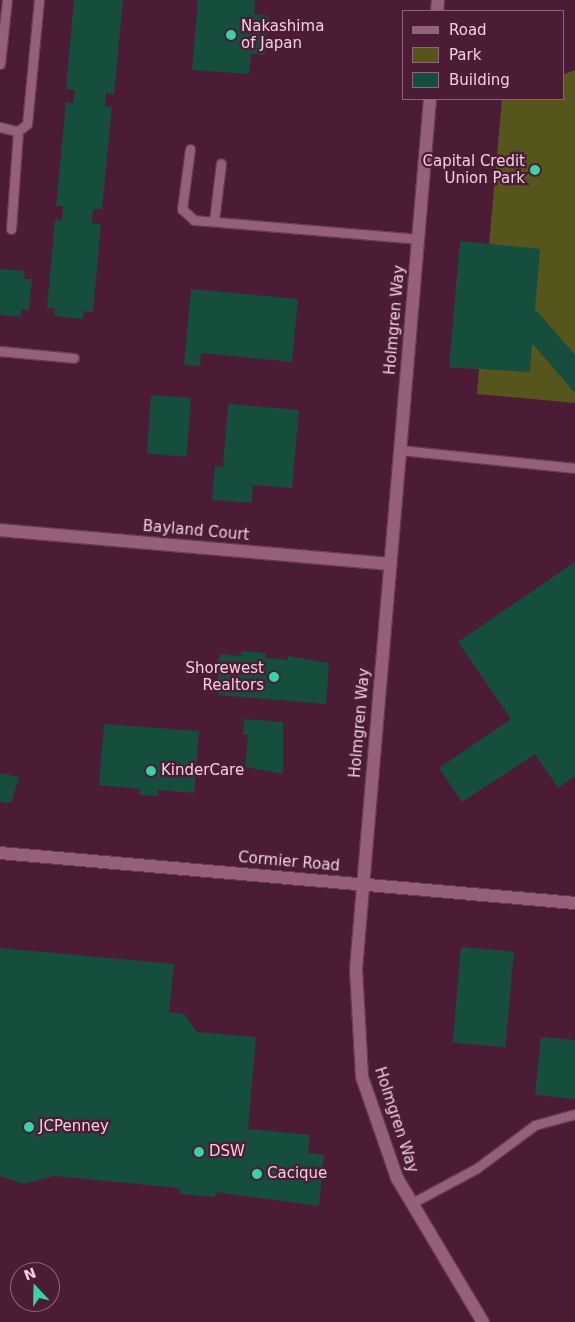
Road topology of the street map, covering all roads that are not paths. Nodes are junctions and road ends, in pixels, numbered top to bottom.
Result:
1 (7, 0) edge
2 (39, 0) edge
3 (0, 64) edge
4 (430, 100) edge
5 (0, 128) edge
6 (18, 131) junction
7 (190, 149) dead end
8 (221, 163) dead end
9 (214, 222) junction
10 (11, 229) dead end
11 (418, 239) junction
12 (0, 351) edge
13 (74, 358) dead end
14 (400, 450) junction
15 (575, 468) edge
16 (0, 530) edge
17 (390, 564) junction
18 (0, 853) edge
19 (363, 885) junction
20 (575, 903) edge
21 (575, 1114) edge
22 (412, 1203) junction
23 (484, 1322) edge

1 - 3 lane
2 - 6 lane
4 - 11 street, Holmgren Way
5 - 6 lane
6 - 10 lane
7 - 9 lane
8 - 9 lane
9 - 11 lane
11 - 14 street, Holmgren Way
12 - 13 lane
14 - 15 lane
14 - 17 street, Holmgren Way
16 - 17 street, Bayland Court
17 - 19 street, Holmgren Way
18 - 19 street, Cormier Road
19 - 20 street, Cormier Road
19 - 22 street, Holmgren Way
21 - 22 lane
22 - 23 street, Holmgren Way

